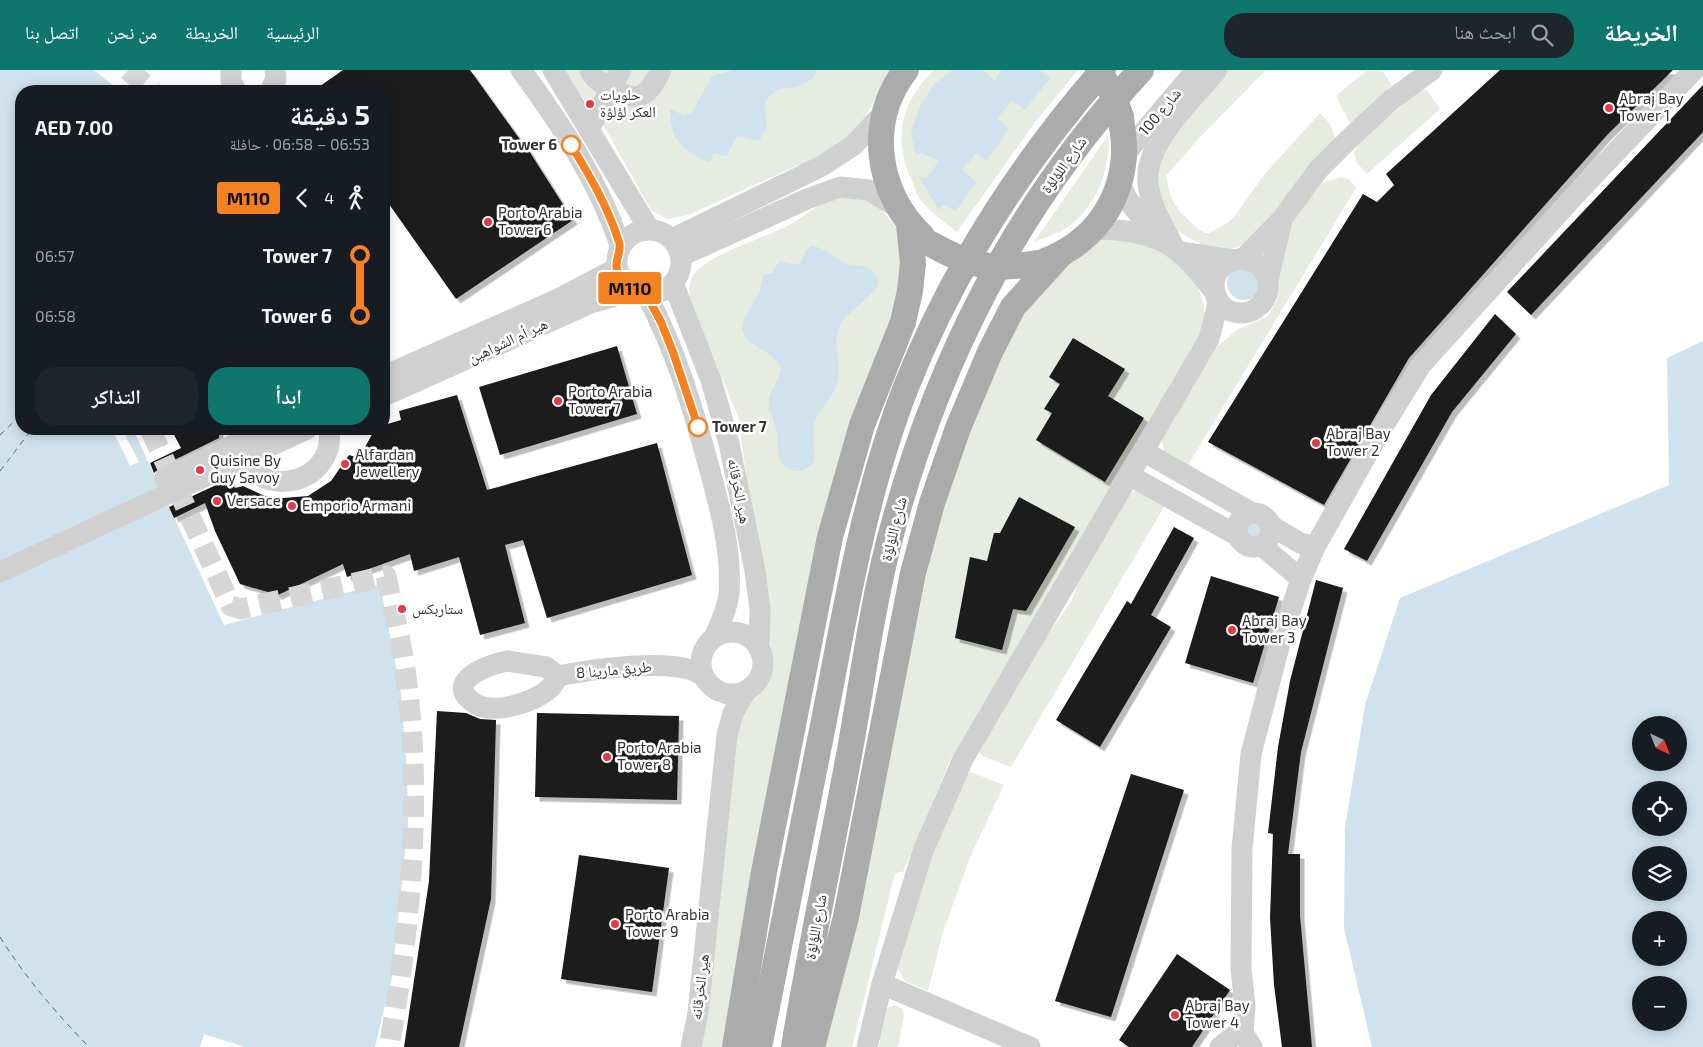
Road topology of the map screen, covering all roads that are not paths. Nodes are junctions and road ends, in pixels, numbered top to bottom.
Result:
1 (232, 70) edge
2 (275, 70) edge
3 (521, 70) edge
4 (553, 70) edge
5 (590, 70) edge
6 (622, 70) edge
7 (661, 70) edge
8 (906, 70) edge
9 (1098, 70) edge
10 (1103, 70) edge
11 (1141, 70) edge
12 (1196, 70) edge
13 (1217, 70) edge
14 (1432, 70) edge
15 (1694, 70) edge
16 (232, 85) edge
17 (273, 85) edge
18 (611, 88) junction
19 (885, 111) junction
20 (589, 129) junction
21 (1125, 154) junction
22 (1120, 184) junction
23 (903, 216) junction
24 (1282, 219) junction
25 (649, 229) junction
26 (1095, 229) junction
27 (620, 245) junction
28 (1171, 246) junction
29 (676, 248) junction
30 (1049, 259) junction
31 (1238, 259) junction
32 (617, 268) junction
33 (1268, 280) junction
34 (673, 283) junction
35 (640, 293) junction
36 (1216, 296) junction
37 (1247, 313) junction
38 (1209, 339) junction
39 (451, 357) junction
40 (390, 374) edge
41 (390, 393) edge
42 (256, 435) edge
43 (284, 435) edge
44 (329, 435) edge
45 (232, 449) edge
46 (1143, 451) junction
47 (1129, 475) junction
48 (151, 495) junction
49 (1252, 513) junction
50 (1270, 525) junction
51 (1238, 536) junction
52 (1262, 546) junction
53 (1315, 547) junction
54 (0, 556) edge
55 (0, 572) edge
56 (1301, 579) junction
57 (712, 640) junction
58 (759, 648) junction
59 (533, 664) junction
60 (670, 664) junction
61 (558, 676) junction
62 (706, 680) junction
63 (746, 690) junction
64 (537, 697) junction
65 (726, 747) junction
66 (882, 984) junction
67 (1248, 1040) edge
68 (691, 1047) edge
69 (735, 1047) edge
70 (759, 1047) edge
71 (794, 1047) edge
72 (812, 1047) edge
73 (867, 1047) edge
74 (1030, 1047) edge
75 (1220, 1047) edge

1 - 16 street
2 - 17 street
3 - 27 street
4 - 20 street
5 - 18 street
6 - 18 street
7 - 18 street
8 - 19 main road
9 - 21 main road, bridge
10 - 70 main road, شارع اللؤلؤة
11 - 71 main road, شارع اللؤلؤة
12 - 21 street, شارع 100
13 - 28 street
14 - 24 street
15 - 53 street
18 - 20 street
19 - 23 main road
19 - 29 street
20 - 25 street
21 - 22 main road
22 - 26 main road
22 - 28 street
23 - 29 street
23 - 30 main road, bridge
23 - 69 main road
24 - 31 street
24 - 33 street
25 - 27 street
25 - 29 street
26 - 28 street
26 - 30 main road
27 - 32 street
28 - 31 street
28 - 36 street
29 - 34 street
30 - 72 main road
31 - 33 street
31 - 36 street
32 - 35 street
32 - 39 street, هير أم الشواهين
33 - 37 street
34 - 35 street
34 - 58 street, هير الخرقانه
35 - 39 street, هير أم الشواهين
35 - 57 street, هير الخرقانه
36 - 37 street
36 - 38 street
37 - 38 street
38 - 46 street
39 - 40 street, هير أم الشواهين
39 - 41 street, هير أم الشواهين
42 - 45 street
43 - 45 street
44 - 45 street
45 - 48 street
46 - 47 street
46 - 49 street
47 - 51 street
47 - 66 street
48 - 54 street
48 - 55 street
49 - 50 street
49 - 51 street
50 - 52 street
50 - 53 street
51 - 52 street
52 - 56 street
53 - 56 street
56 - 67 street
57 - 58 street
57 - 60 street, طريق مارينا 8
57 - 62 street
58 - 63 street
59 - 61 street
59 - 64 street
59 - 64 street
60 - 61 street, طريق مارينا 8
60 - 62 street, طريق مارينا 8
61 - 64 street
62 - 63 street
62 - 65 street, هير الخرقانه
63 - 65 street, هير الخرقانه
65 - 68 street, هير الخرقانه
66 - 73 street
66 - 74 street
67 - 75 street

